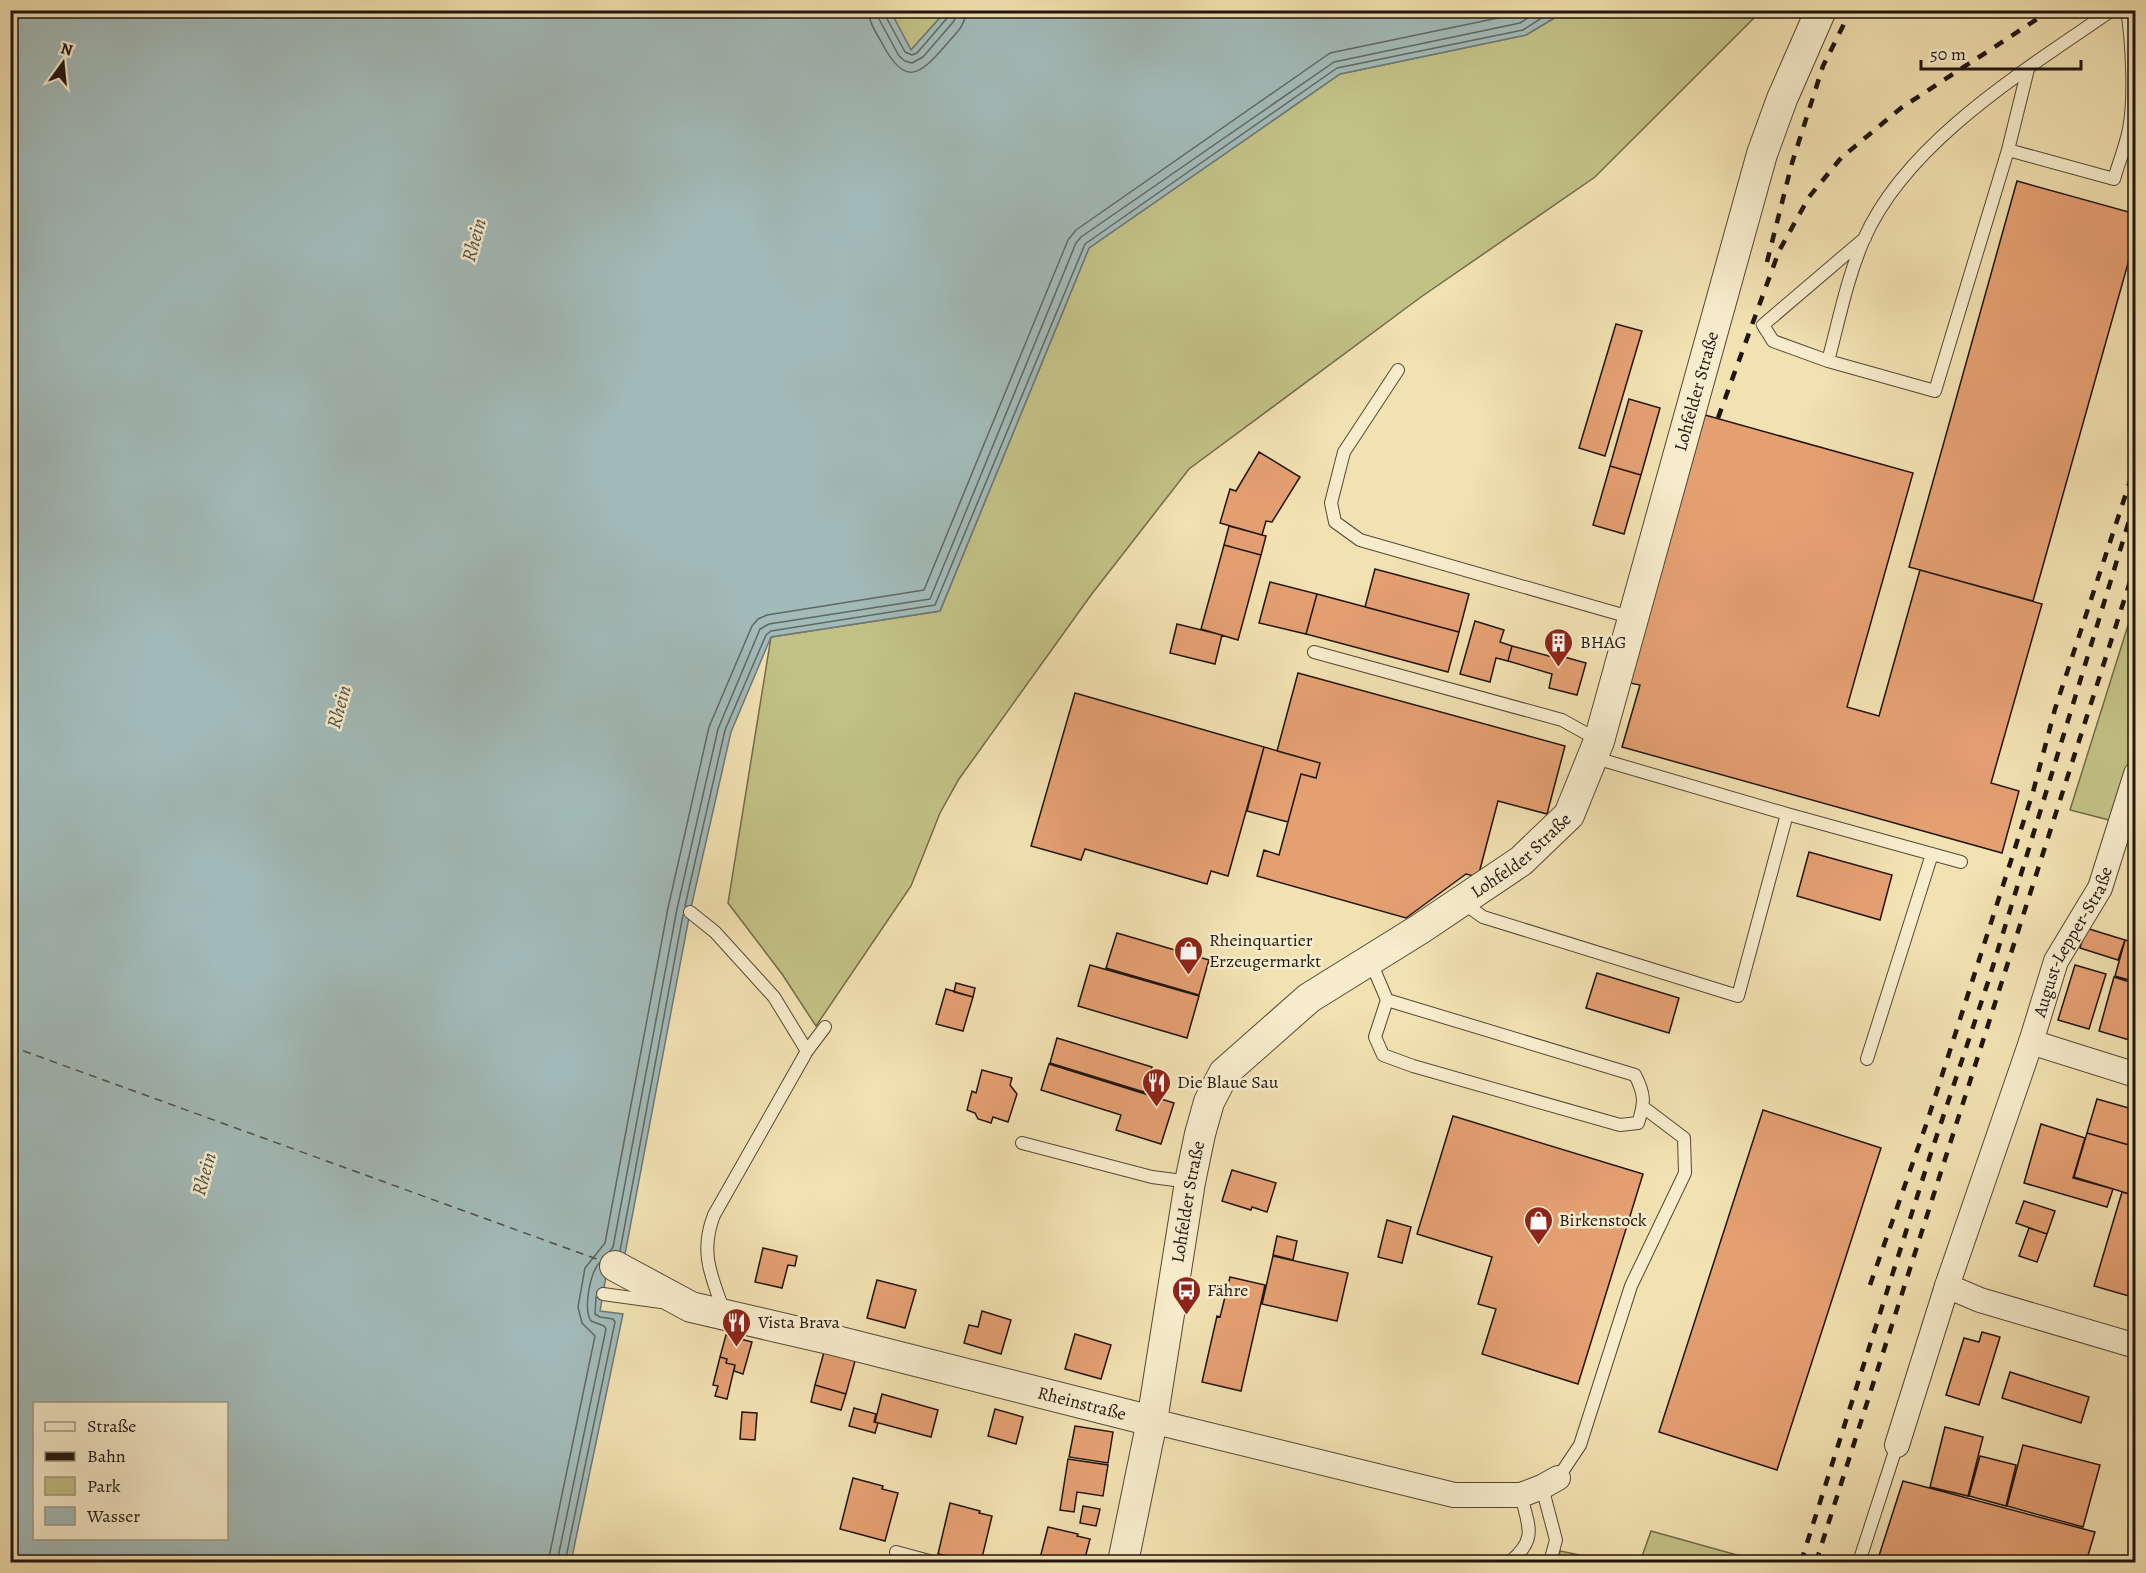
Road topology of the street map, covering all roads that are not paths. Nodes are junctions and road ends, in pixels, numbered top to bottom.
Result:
1 (1821, 10) edge
2 (2112, 10) edge
3 (2127, 10) edge
4 (2028, 69) junction
5 (2008, 150) junction
6 (1865, 238) junction
7 (1828, 361) junction
8 (1398, 370) dead end
9 (1633, 618) junction
10 (1314, 652) dead end
11 (1595, 749) junction
12 (2136, 774) edge
13 (1787, 814) junction
14 (1932, 854) junction
15 (1960, 862) dead end
16 (1461, 902) junction
17 (690, 912) dead end
18 (1370, 960) junction
19 (1387, 1000) junction
20 (825, 1027) dead end
21 (2031, 1042) junction
22 (807, 1051) junction
23 (1867, 1059) dead end
24 (2136, 1075) edge
25 (1643, 1107) junction
26 (1022, 1143) dead end
27 (1190, 1182) junction
28 (615, 1266) dead end
29 (1947, 1286) junction
30 (603, 1294) dead end
31 (691, 1307) junction
32 (726, 1315) junction
33 (2136, 1346) edge
34 (1152, 1421) junction
35 (1897, 1445) joint
36 (1540, 1486) junction
37 (896, 1552) dead end
38 (1511, 1561) dead end
39 (933, 1563) edge
40 (1123, 1563) edge
41 (1550, 1563) edge
42 (1859, 1563) edge

1 - 9 street, Lohfelder Straße
2 - 4 lane
3 - 5 lane
4 - 5 lane
4 - 6 lane
5 - 7 lane
6 - 7 lane
6 - 7 lane
8 - 9 lane
9 - 11 street, Lohfelder Straße
10 - 11 lane
11 - 13 lane
11 - 16 street, Lohfelder Straße
12 - 21 street, August-Lepper-Straße
13 - 14 lane
13 - 16 lane
14 - 15 lane
14 - 23 lane
16 - 18 street, Lohfelder Straße
17 - 22 lane
18 - 19 lane
18 - 27 street, Lohfelder Straße
19 - 25 lane
19 - 25 lane
20 - 22 lane
21 - 24 street, August-Lepper-Straße
21 - 29 street, August-Lepper-Straße
22 - 32 lane
25 - 36 lane
26 - 27 lane
27 - 34 street, Lohfelder Straße
28 - 31 street, Rheinstraße
29 - 33 street
29 - 35 street, August-Lepper-Straße
30 - 31 lane
31 - 32 street, Rheinstraße
32 - 34 street, Rheinstraße
34 - 36 street, Rheinstraße
34 - 40 street, Lohfelder Straße
35 - 42 lane
36 - 38 lane
36 - 41 lane
37 - 39 lane

